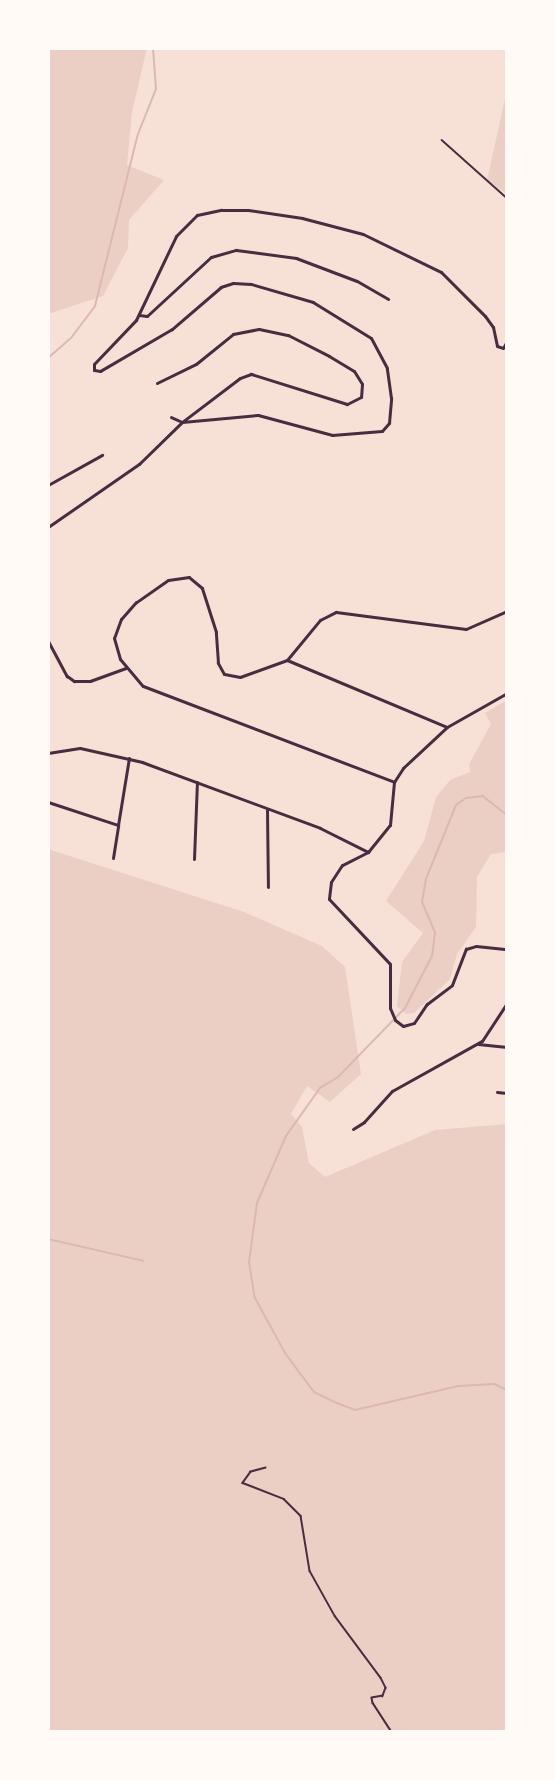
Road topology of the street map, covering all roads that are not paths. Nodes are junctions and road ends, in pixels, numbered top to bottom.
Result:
1 (442, 140) dead end
2 (507, 198) edge
3 (388, 299) dead end
4 (139, 315) junction
5 (507, 341) edge
6 (157, 383) dead end
7 (171, 417) dead end
8 (182, 422) junction
9 (102, 455) dead end
10 (48, 485) edge
11 (48, 527) edge
12 (507, 611) edge
13 (48, 641) edge
14 (287, 660) junction
15 (126, 668) junction
16 (507, 693) edge
17 (447, 727) junction
18 (48, 753) edge
19 (129, 758) junction
20 (197, 782) junction
21 (394, 782) junction
22 (48, 802) edge
23 (267, 810) junction
24 (118, 825) junction
25 (368, 852) junction
26 (113, 858) dead end
27 (194, 859) dead end
28 (268, 887) dead end
29 (507, 949) edge
30 (507, 1003) edge
31 (478, 1044) junction
32 (507, 1047) edge
33 (497, 1092) dead end
34 (507, 1093) edge
35 (352, 1129) dead end

1 - 2 lane
3 - 4 street
4 - 5 street
4 - 8 street
6 - 8 street
7 - 8 street
8 - 11 street
9 - 10 street
12 - 14 street
13 - 15 street
14 - 15 street
14 - 17 street
15 - 21 street
16 - 17 street
17 - 21 street
18 - 19 street
19 - 20 street
19 - 24 street
20 - 23 street
20 - 27 street
21 - 25 street
22 - 24 street
23 - 25 street
23 - 28 street
24 - 26 street
25 - 29 street
30 - 31 street
31 - 32 street
31 - 35 street
33 - 34 street

